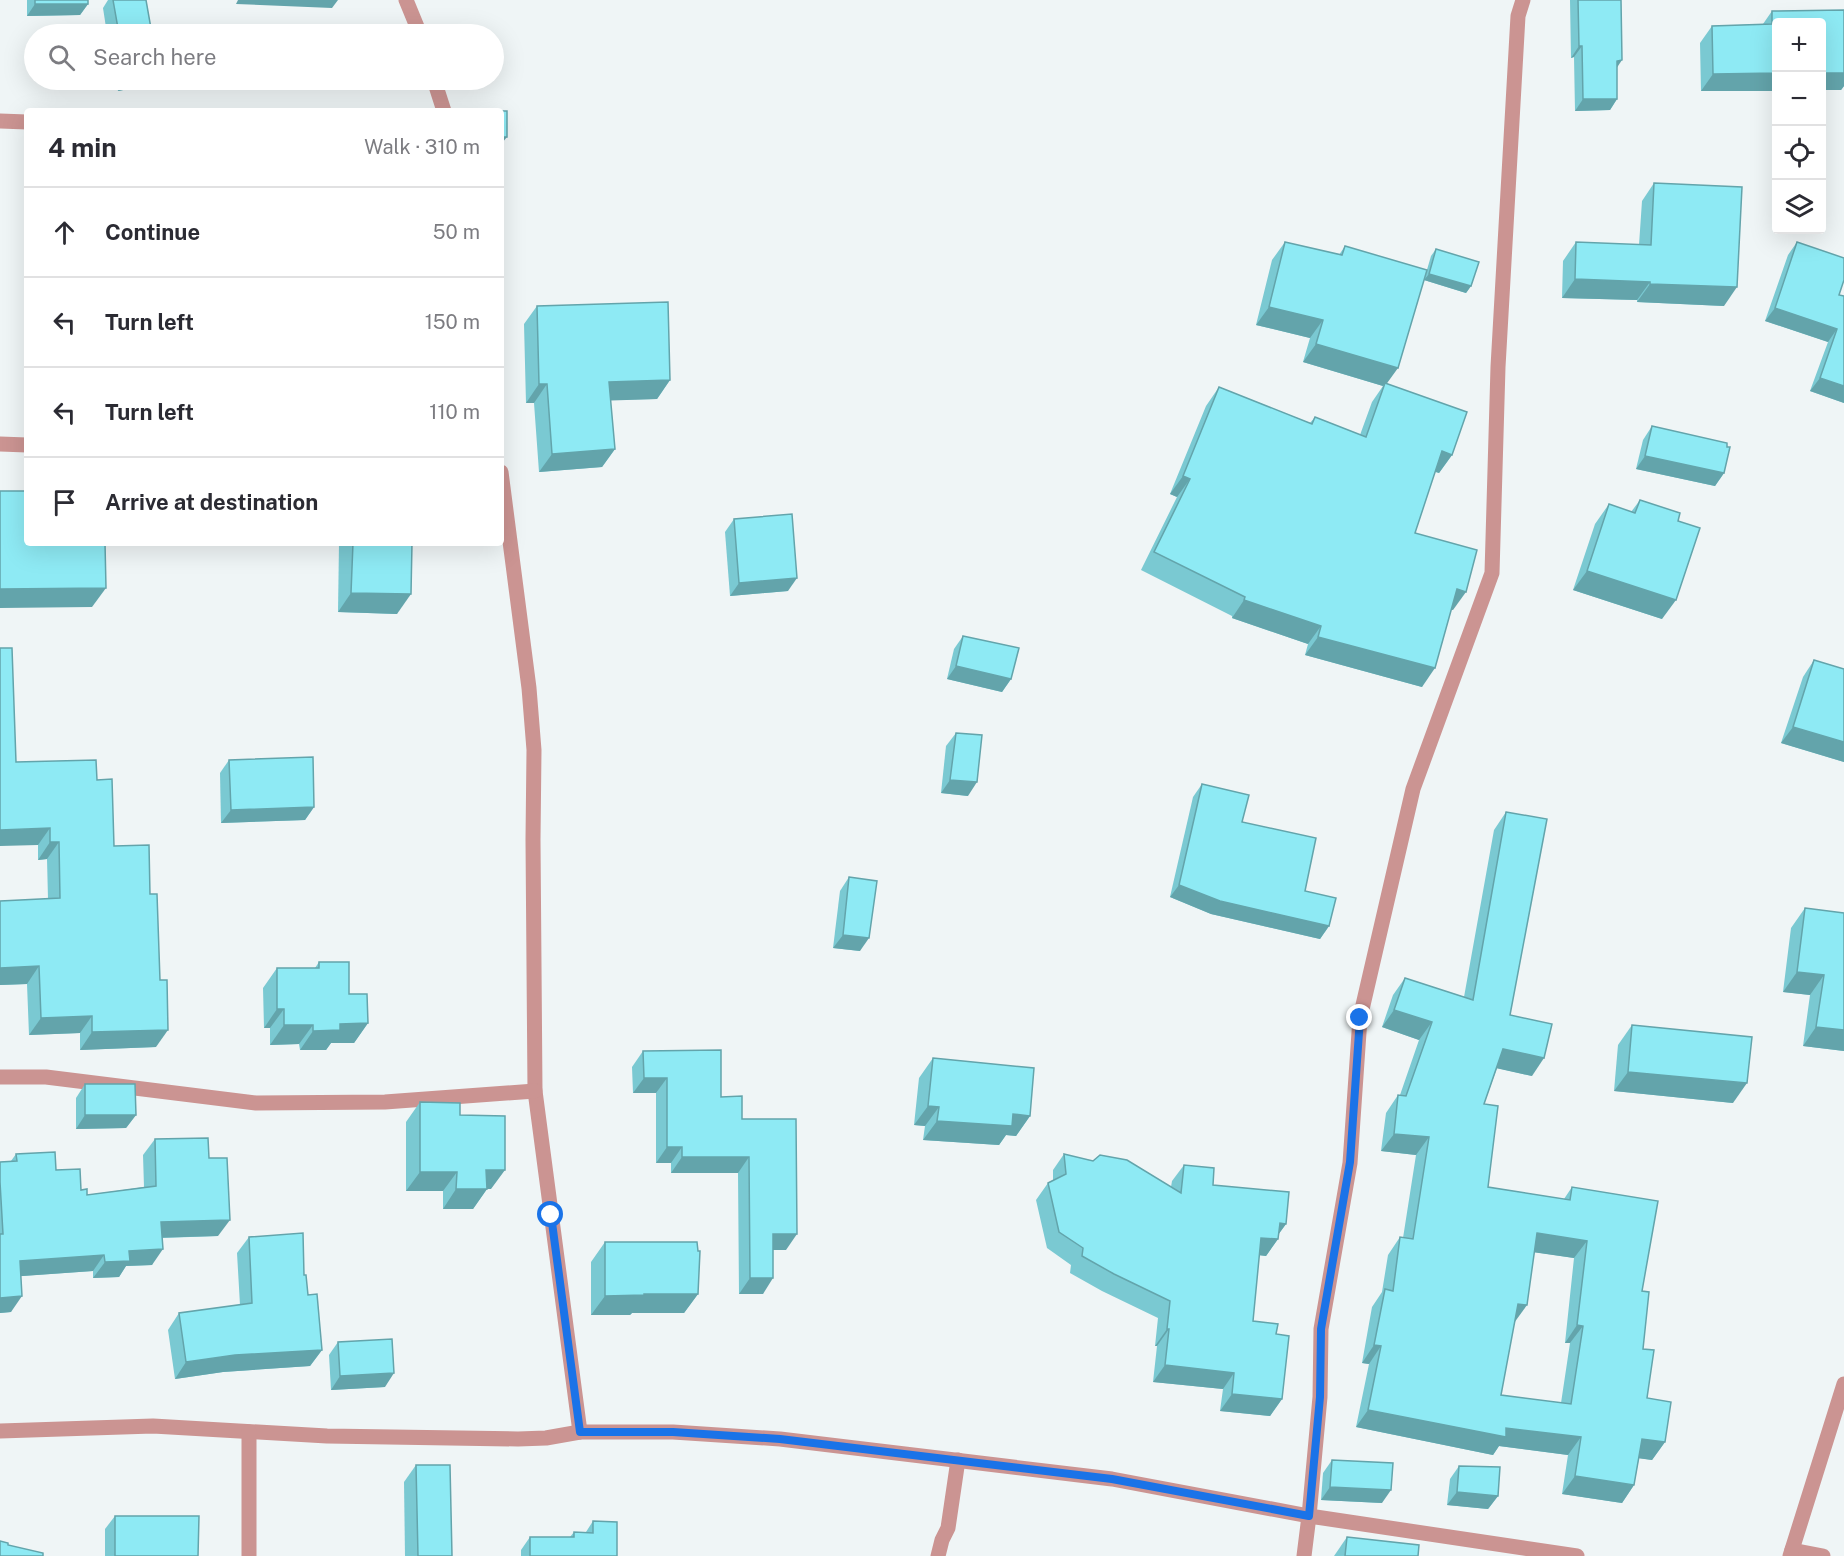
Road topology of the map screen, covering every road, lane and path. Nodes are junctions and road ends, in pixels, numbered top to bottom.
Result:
1 (406, 0) edge
2 (1523, 0) edge
3 (416, 24) edge
4 (437, 90) edge
5 (443, 108) edge
6 (0, 121) edge
7 (24, 122) edge
8 (0, 444) edge
9 (24, 445) edge
10 (504, 502) edge
11 (0, 1077) edge
12 (536, 1090) junction
13 (1844, 1384) edge
14 (0, 1431) edge
15 (249, 1432) junction
16 (580, 1432) junction
17 (958, 1460) junction
18 (1309, 1516) junction
19 (1791, 1553) edge
20 (249, 1556) edge
21 (938, 1556) edge
22 (1304, 1556) edge
23 (1577, 1556) edge
24 (1823, 1556) edge

1 - 3 street
2 - 18 street
4 - 5 street
6 - 7 street
8 - 9 street
10 - 12 street
11 - 12 street
12 - 16 street
13 - 19 street
14 - 15 street
15 - 16 street
15 - 20 street
16 - 17 street
17 - 18 street
17 - 21 street
18 - 22 street
18 - 23 street
19 - 24 street

